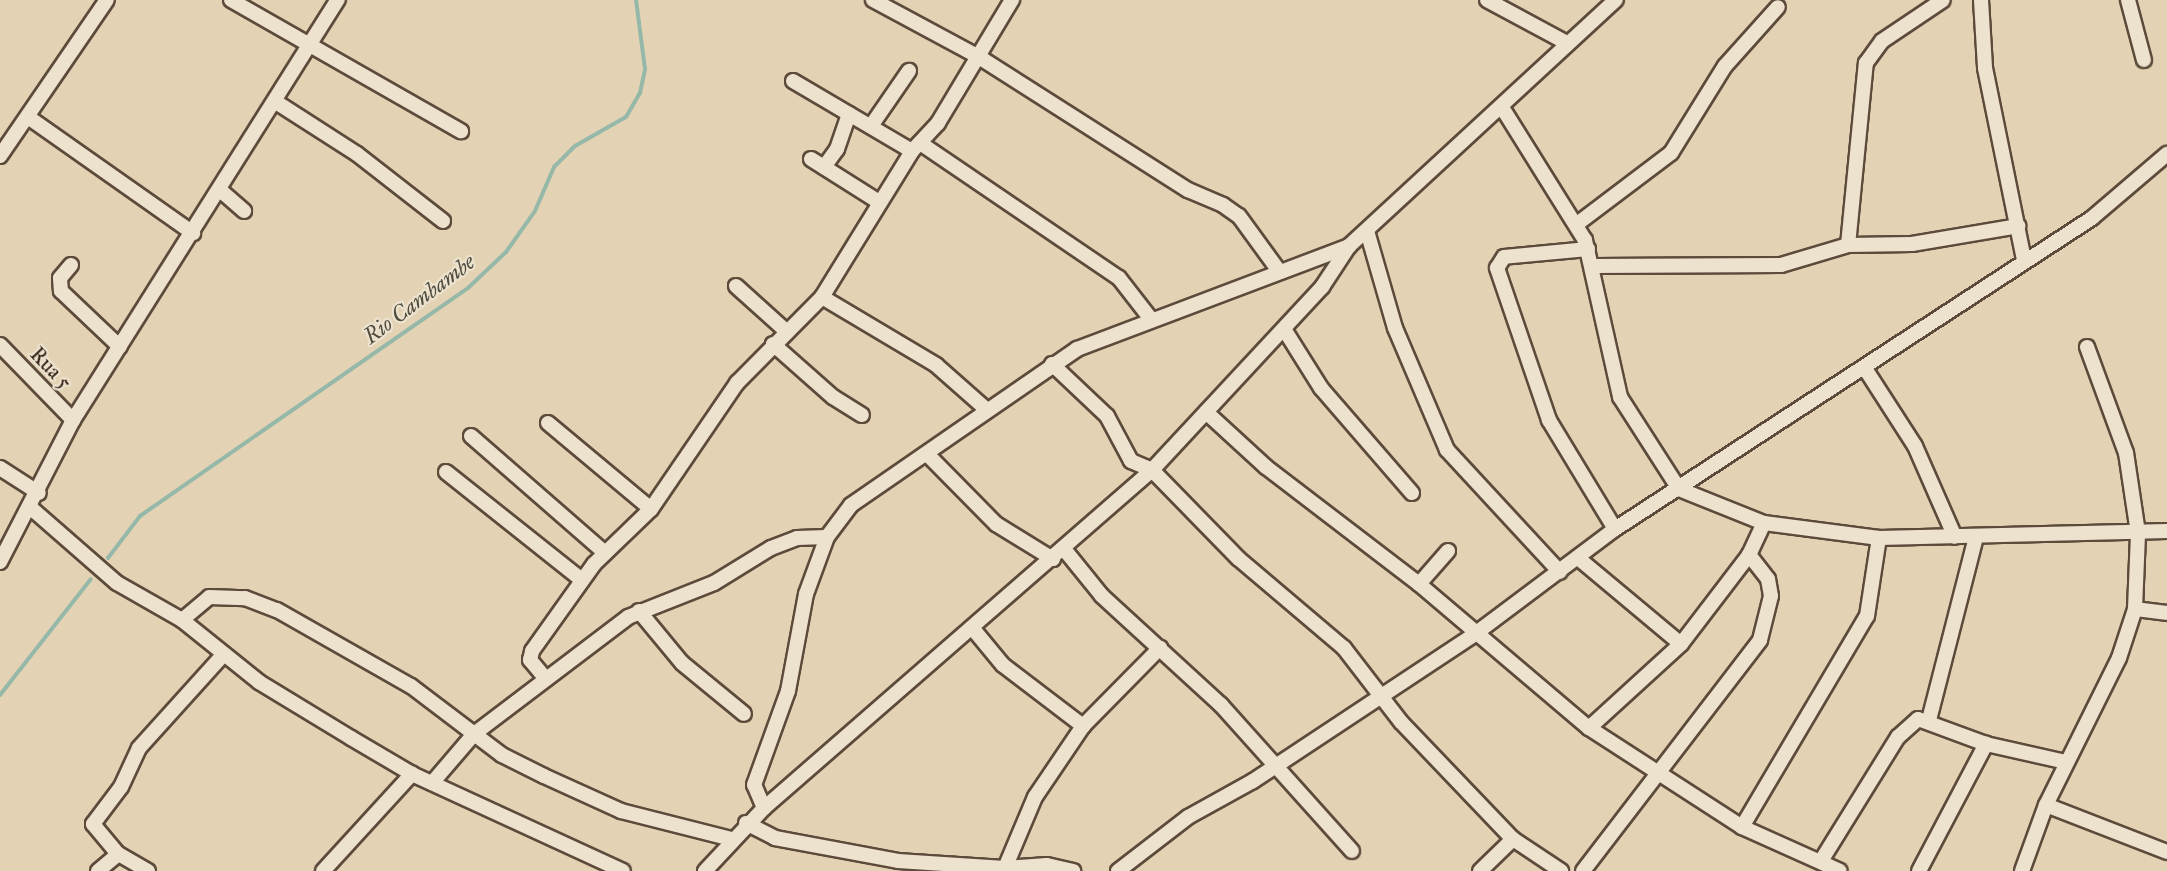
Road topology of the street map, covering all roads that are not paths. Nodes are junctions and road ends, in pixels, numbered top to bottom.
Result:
1 (107, 0) edge
2 (231, 0) edge
3 (338, 0) edge
4 (873, 0) edge
5 (1011, 0) edge
6 (1487, 0) edge
7 (1616, 0) edge
8 (1942, 0) edge
9 (1981, 0) edge
10 (2128, 0) edge
11 (1778, 7) dead end
12 (1567, 42) junction
13 (310, 45) junction
14 (979, 57) junction
15 (2144, 60) dead end
16 (909, 71) dead end
17 (793, 81) dead end
18 (276, 102) junction
19 (1503, 109) junction
20 (849, 114) junction
21 (28, 117) junction
22 (870, 126) junction
23 (461, 131) dead end
24 (5, 138) edge
25 (916, 148) junction
26 (2167, 154) edge
27 (0, 156) edge
28 (811, 159) dead end
29 (824, 168) junction
30 (220, 190) junction
31 (879, 202) junction
32 (244, 211) dead end
33 (443, 221) dead end
34 (1577, 224) junction
35 (2018, 226) junction
36 (1367, 231) junction
37 (193, 233) junction
38 (1848, 245) junction
39 (1349, 246) junction
40 (1588, 249) junction
41 (2024, 260) junction
42 (71, 265) dead end
43 (1594, 266) junction
44 (1279, 271) junction
45 (736, 285) dead end
46 (822, 297) junction
47 (1150, 318) junction
48 (1284, 329) junction
49 (787, 332) junction
50 (773, 344) junction
51 (0, 345) edge
52 (120, 346) junction
53 (2087, 346) dead end
54 (1052, 364) junction
55 (1866, 370) junction
56 (987, 411) junction
57 (1206, 412) junction
58 (862, 415) dead end
59 (73, 420) junction
60 (548, 423) dead end
61 (471, 436) dead end
62 (928, 455) junction
63 (0, 468) edge
64 (1152, 470) junction
65 (446, 472) dead end
66 (1679, 489) junction
67 (39, 493) junction
68 (1412, 493) dead end
69 (31, 508) junction
70 (651, 508) junction
71 (1764, 523) junction
72 (1615, 529) junction
73 (2167, 531) edge
74 (2139, 532) junction
75 (827, 537) junction
76 (1955, 537) junction
77 (1976, 537) junction
78 (1879, 538) junction
79 (1064, 549) junction
80 (1448, 551) dead end
81 (605, 553) junction
82 (1749, 555) junction
83 (1578, 558) junction
84 (1053, 559) junction
85 (0, 562) edge
86 (1560, 572) junction
87 (582, 580) junction
88 (1419, 584) junction
89 (2135, 609) junction
90 (639, 611) junction
91 (2167, 613) edge
92 (182, 620) junction
93 (974, 630) junction
94 (1475, 634) junction
95 (1681, 644) junction
96 (1160, 648) junction
97 (223, 655) junction
98 (546, 679) junction
99 (1380, 696) junction
100 (744, 714) dead end
101 (1929, 720) junction
102 (1083, 726) junction
103 (1589, 728) junction
104 (474, 734) junction
105 (1986, 744) junction
106 (2066, 762) junction
107 (1276, 765) junction
108 (412, 774) junction
109 (1657, 774) junction
110 (432, 783) junction
111 (2046, 805) junction
112 (764, 808) junction
113 (746, 824) junction
114 (1742, 827) junction
115 (732, 839) junction
116 (1513, 839) junction
117 (1352, 851) dead end
118 (2167, 852) edge
119 (118, 854) junction
120 (1821, 861) junction
121 (898, 866) edge
122 (1005, 868) junction
123 (98, 871) edge
124 (148, 871) edge
125 (323, 871) edge
126 (623, 871) edge
127 (705, 871) edge
128 (1073, 871) edge
129 (1118, 871) edge
130 (1480, 871) edge
131 (1561, 871) edge
132 (1583, 871) edge
133 (1840, 871) edge
134 (1919, 871) edge
135 (2022, 871) edge

1 - 21 street
2 - 13 street
3 - 13 street
4 - 14 street
5 - 14 street
6 - 12 street
7 - 12 street
8 - 38 street
9 - 35 street
10 - 15 street
11 - 34 street
12 - 19 street
13 - 18 street
13 - 23 street
14 - 25 street
14 - 44 street
16 - 22 street
17 - 20 street
18 - 30 street
18 - 33 street
19 - 34 street
19 - 36 street
20 - 22 street
20 - 29 street
21 - 24 street
21 - 37 street
22 - 25 street
24 - 27 street
25 - 31 street
25 - 47 street
26 - 41 street
28 - 29 street
29 - 31 street
30 - 32 street
30 - 37 street
31 - 46 street
34 - 40 street
35 - 38 street
35 - 41 street
36 - 39 street
36 - 86 street
37 - 52 street
38 - 43 street
39 - 44 street
39 - 48 street
40 - 43 street
40 - 72 street
41 - 55 street
42 - 52 street
43 - 66 street
44 - 47 street
45 - 49 street
46 - 49 street
46 - 56 street
47 - 54 street
48 - 57 street
48 - 68 street
49 - 50 street
50 - 58 street
50 - 70 street
51 - 59 street, Rua 5
52 - 59 street
53 - 74 street
54 - 56 street
54 - 64 street
55 - 66 street
55 - 76 street
56 - 62 street
57 - 64 street
57 - 88 street
59 - 67 street
60 - 70 street
61 - 81 street
62 - 75 street
62 - 84 street
63 - 67 street
64 - 79 street
64 - 99 street
65 - 87 street
66 - 71 street
66 - 72 street
67 - 69 street
69 - 85 street
69 - 92 street
70 - 81 street
71 - 78 street
71 - 82 street
72 - 83 street
73 - 74 street
74 - 77 street
74 - 89 street
75 - 90 street
75 - 112 street
76 - 77 street
76 - 78 street
77 - 101 street
78 - 114 street
79 - 84 street
79 - 96 street
80 - 88 street
81 - 87 street
82 - 95 street
82 - 109 street
83 - 86 street
83 - 95 street
84 - 93 street
86 - 94 street
87 - 98 street
88 - 94 street
89 - 91 street
89 - 106 street
90 - 98 street
90 - 100 street
92 - 97 street
92 - 104 street
93 - 102 street
93 - 112 street
94 - 99 street
94 - 103 street
95 - 103 street
96 - 102 street
96 - 107 street
97 - 108 street
97 - 119 street
98 - 104 street
99 - 107 street
99 - 116 street
101 - 105 street
101 - 120 street
102 - 122 street
103 - 109 street
104 - 110 street
104 - 115 street
105 - 106 street
105 - 134 street
106 - 111 street
107 - 117 street
107 - 129 street
108 - 110 street
108 - 125 street
109 - 114 street
109 - 132 street
110 - 126 street
111 - 118 street
111 - 135 street
112 - 113 street
113 - 115 street
113 - 121 street
114 - 120 street
115 - 127 street
116 - 130 street
116 - 131 street
119 - 123 street
119 - 124 street
120 - 133 street
121 - 122 street
122 - 128 street

